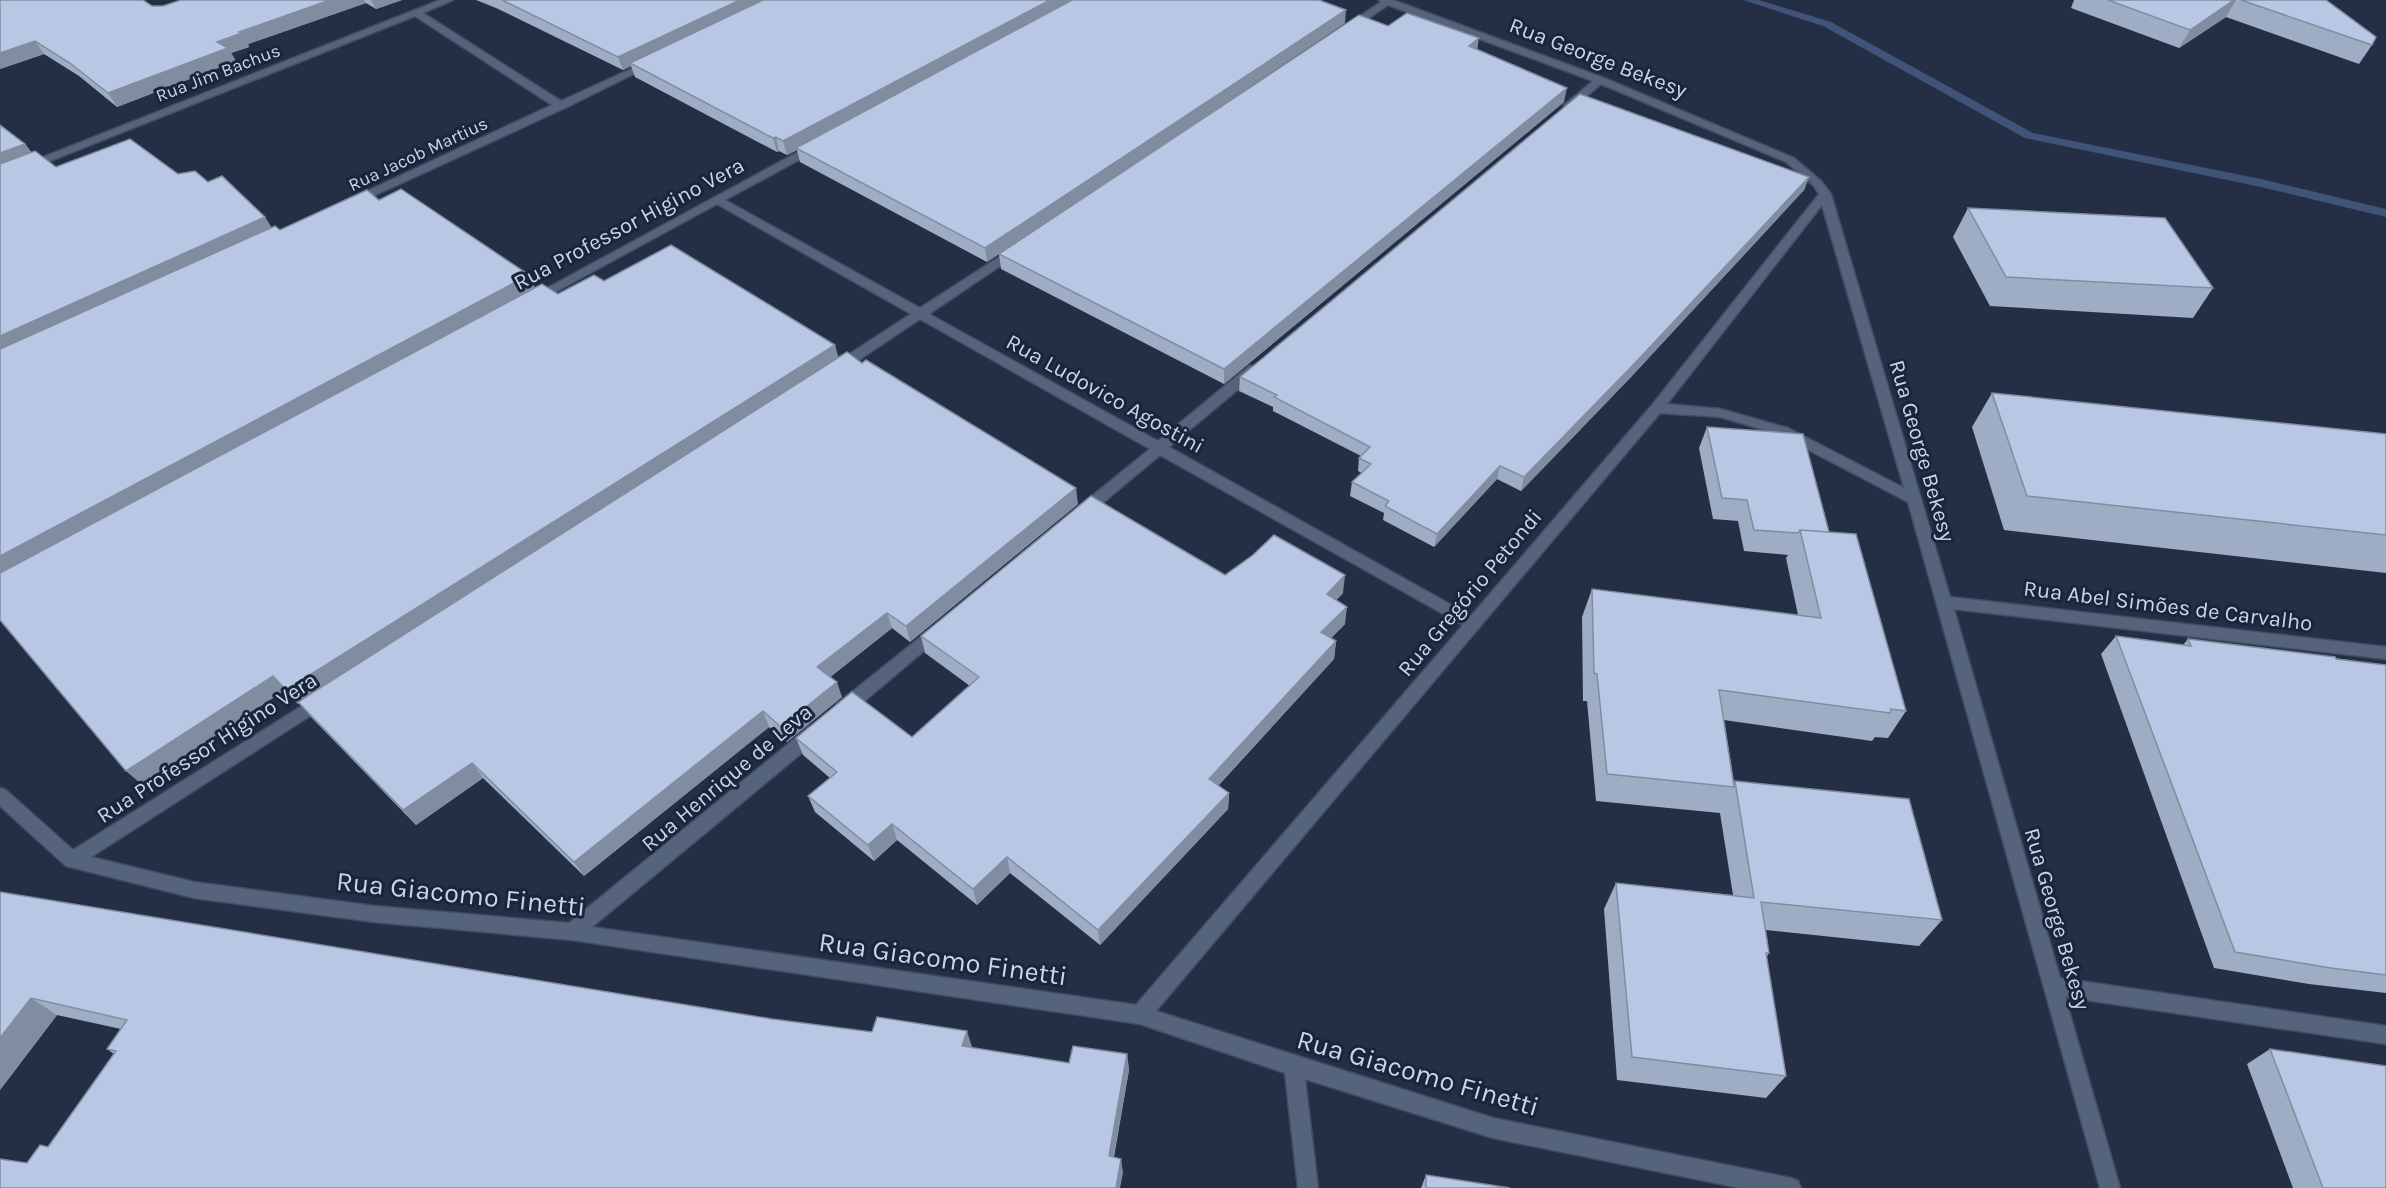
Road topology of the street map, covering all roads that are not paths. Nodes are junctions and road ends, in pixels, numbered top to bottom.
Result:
1 (448, 0) edge
2 (1386, 1) edge
3 (416, 13) junction
4 (1338, 35) edge
5 (667, 56) edge
6 (1600, 80) junction
7 (561, 106) junction
8 (1554, 119) edge
9 (830, 139) edge
10 (0, 178) edge
11 (1825, 194) junction
12 (717, 200) junction
13 (345, 205) edge
14 (1030, 241) edge
15 (517, 308) edge
16 (921, 315) junction
17 (1269, 356) edge
18 (831, 372) edge
19 (1657, 408) junction
20 (1159, 448) junction
21 (1912, 498) junction
22 (1068, 524) edge
23 (1944, 602) junction
24 (948, 622) edge
25 (1473, 624) junction
26 (2386, 653) edge
27 (332, 693) edge
28 (0, 795) edge
29 (72, 860) junction
30 (572, 932) junction
31 (2053, 986) junction
32 (1140, 1015) junction
33 (2386, 1035) edge
34 (1294, 1066) junction
35 (1308, 1188) edge
36 (1791, 1188) edge
37 (2110, 1188) edge

1 - 3 street, Rua Jim Bachus
2 - 4 street
2 - 6 street, Rua George Bekesy
3 - 7 street
3 - 10 street, Rua Jim Bachus
5 - 7 street, Rua Jacob Martius
6 - 8 street
6 - 11 street, Rua George Bekesy
7 - 13 street, Rua Jacob Martius
9 - 12 street, Rua Professor Higino Vera
11 - 19 street, Rua Gregório Petondi
11 - 21 street, Rua George Bekesy
12 - 15 street, Rua Professor Higino Vera
12 - 16 street, Rua Ludovico Agostini
14 - 16 street
16 - 18 street
16 - 20 street, Rua Ludovico Agostini
17 - 20 street
19 - 21 street
19 - 25 street, Rua Gregório Petondi
20 - 22 street
20 - 25 street, Rua Ludovico Agostini
21 - 23 street, Rua George Bekesy
23 - 26 street, Rua Abel Simões de Carvalho
23 - 31 street, Rua George Bekesy
24 - 30 street, Rua Henrique de Leva
25 - 32 street, Rua Gregório Petondi
27 - 29 street, Rua Professor Higino Vera
28 - 29 street
29 - 30 street, Rua Giacomo Finetti
30 - 32 street, Rua Giacomo Finetti
31 - 33 street
31 - 37 street, Rua George Bekesy
32 - 34 street, Rua Giacomo Finetti
34 - 35 street
34 - 36 street, Rua Giacomo Finetti

